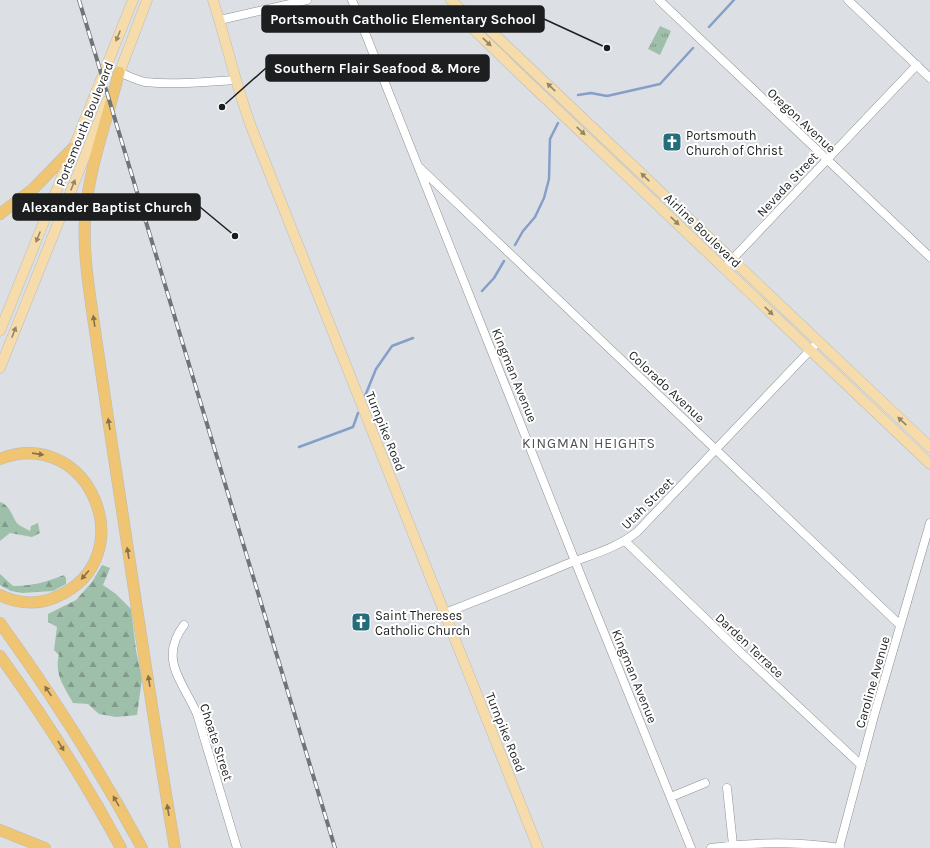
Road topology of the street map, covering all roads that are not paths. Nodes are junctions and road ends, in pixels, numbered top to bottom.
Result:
1 (133, 0) edge
2 (147, 0) edge
3 (213, 0) edge
4 (218, 0) edge
5 (307, 0) edge
6 (352, 0) edge
7 (451, 0) edge
8 (658, 0) edge
9 (848, 0) edge
10 (463, 12) junction
11 (220, 20) junction
12 (917, 65) junction
13 (119, 72) junction
14 (535, 72) junction
15 (930, 78) edge
16 (235, 80) junction
17 (527, 81) junction
18 (73, 148) junction
19 (826, 160) junction
20 (418, 165) junction
21 (0, 214) edge
22 (930, 257) edge
23 (732, 260) junction
24 (724, 268) junction
25 (0, 331) edge
26 (818, 342) junction
27 (810, 350) junction
28 (0, 368) edge
29 (930, 447) edge
30 (717, 450) junction
31 (0, 458) edge
32 (930, 464) edge
33 (930, 523) edge
34 (625, 541) junction
35 (575, 561) junction
36 (0, 595) edge
37 (445, 613) junction
38 (0, 623) edge
39 (184, 625) dead end
40 (900, 625) junction
41 (0, 656) edge
42 (861, 765) junction
43 (705, 783) dead end
44 (727, 788) dead end
45 (671, 797) junction
46 (0, 830) edge
47 (733, 845) junction
48 (755, 846) edge
49 (45, 848) edge
50 (121, 848) edge
51 (142, 848) edge
52 (175, 848) edge
53 (237, 848) edge
54 (538, 848) edge
55 (691, 848) edge
56 (711, 848) edge
57 (839, 848) edge

1 -> 18 main road, Portsmouth Boulevard
2 - 13 main road, Portsmouth Boulevard
3 - 11 main road, Turnpike Road
4 - 11 main road, Turnpike Road
5 - 11 street
6 - 20 street, Kingman Avenue
7 - 10 main road, Airline Boulevard
8 - 19 street, Oregon Avenue
9 - 12 street
10 - 14 main road, Airline Boulevard
10 -> 17 main road, Airline Boulevard
11 - 16 main road, Turnpike Road
12 - 15 street
12 - 19 street, Nevada Street
13 - 16 street
28 -> 13 main road, Portsmouth Boulevard
52 -> 13 highway
14 - 17 main road
23 -> 14 main road, Airline Boulevard
16 - 37 main road, Turnpike Road
17 -> 24 main road, Airline Boulevard
18 - 21 highway
18 -> 25 main road, Portsmouth Boulevard
19 - 22 street, Oregon Avenue
19 - 23 street, Nevada Street
20 - 30 street, Colorado Avenue
20 - 35 street, Kingman Avenue
23 - 24 street, Nevada Street
23 - 26 main road, Airline Boulevard
24 -> 27 main road, Airline Boulevard
26 - 27 street, Utah Street
29 -> 26 main road, Airline Boulevard
27 - 30 street, Utah Street
27 - 32 main road, Airline Boulevard
30 - 34 street, Utah Street
30 - 40 street, Colorado Avenue
31 -> 36 highway
33 - 40 street, Caroline Avenue
34 - 35 street, Utah Street
34 - 42 street, Darden Terrace
35 - 37 street, Utah Street
35 - 45 street, Kingman Avenue
37 - 54 main road, Turnpike Road
51 -> 38 highway
39 - 53 street, Choate Street
40 - 42 street, Caroline Avenue
41 -> 50 highway
42 - 57 street, Caroline Avenue
43 - 45 street
44 - 47 street
45 - 55 street, Kingman Avenue
46 - 49 highway
47 - 48 street
47 - 56 street
48 - 57 street

